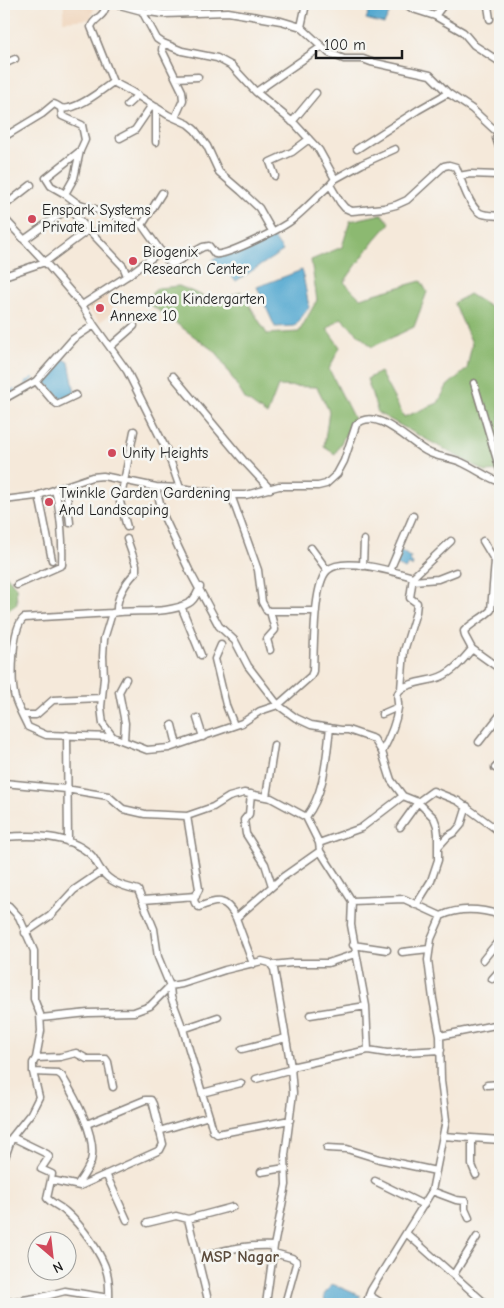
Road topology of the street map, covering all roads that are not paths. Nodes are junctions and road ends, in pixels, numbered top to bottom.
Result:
1 (106, 4) edge
2 (116, 4) edge
3 (306, 4) edge
4 (406, 4) edge
5 (444, 4) edge
6 (489, 4) edge
7 (142, 11) junction
8 (435, 16) junction
9 (490, 20) dead end
10 (301, 27) junction
11 (163, 44) junction
12 (321, 47) junction
13 (15, 59) dead end
14 (500, 62) edge
15 (4, 64) edge
16 (198, 77) dead end
17 (176, 78) junction
18 (113, 82) junction
19 (256, 92) junction
20 (448, 93) junction
21 (316, 94) dead end
22 (138, 96) junction
23 (127, 105) dead end
24 (154, 106) junction
25 (61, 108) junction
26 (175, 118) junction
27 (292, 122) junction
28 (499, 132) edge
29 (4, 137) edge
30 (120, 138) dead end
31 (309, 139) junction
32 (156, 142) dead end
33 (358, 148) dead end
34 (395, 150) dead end
35 (500, 150) edge
36 (80, 151) junction
37 (497, 175) dead end
38 (275, 176) dead end
39 (459, 176) junction
40 (335, 179) junction
41 (31, 185) dead end
42 (330, 185) junction
43 (162, 193) dead end
44 (64, 194) junction
45 (77, 203) junction
46 (4, 206) edge
47 (68, 208) junction
48 (500, 216) edge
49 (4, 218) edge
50 (142, 225) junction
51 (88, 230) junction
52 (272, 231) junction
53 (24, 240) junction
54 (160, 251) junction
55 (45, 262) junction
56 (4, 276) edge
57 (126, 276) junction
58 (82, 305) junction
59 (94, 325) junction
60 (134, 326) dead end
61 (110, 347) junction
62 (173, 376) dead end
63 (36, 381) junction
64 (474, 383) dead end
65 (76, 395) dead end
66 (4, 399) edge
67 (134, 431) dead end
68 (500, 470) edge
69 (124, 480) junction
70 (500, 482) edge
71 (66, 486) junction
72 (156, 487) junction
73 (180, 488) junction
74 (55, 489) junction
75 (270, 489) junction
76 (39, 495) junction
77 (231, 495) junction
78 (4, 500) edge
79 (413, 516) dead end
80 (70, 523) dead end
81 (127, 527) dead end
82 (128, 540) dead end
83 (364, 540) dead end
84 (451, 540) dead end
85 (482, 541) dead end
86 (311, 548) dead end
87 (500, 548) edge
88 (52, 560) dead end
89 (495, 561) junction
90 (363, 566) junction
91 (327, 570) junction
92 (390, 570) junction
93 (456, 572) dead end
94 (413, 579) junction
95 (17, 585) dead end
96 (200, 588) junction
97 (181, 606) junction
98 (270, 611) junction
99 (316, 611) junction
100 (114, 612) junction
101 (221, 645) dead end
102 (472, 648) junction
103 (270, 650) dead end
104 (4, 653) edge
105 (201, 655) dead end
106 (13, 656) junction
107 (500, 668) edge
108 (126, 678) dead end
109 (401, 689) junction
110 (102, 698) junction
111 (278, 705) junction
112 (398, 707) junction
113 (382, 714) dead end
114 (500, 714) edge
115 (23, 716) junction
116 (197, 718) dead end
117 (172, 725) dead end
118 (234, 726) junction
119 (330, 728) junction
120 (67, 735) junction
121 (113, 737) junction
122 (203, 737) junction
123 (124, 741) junction
124 (479, 742) dead end
125 (177, 745) junction
126 (274, 745) dead end
127 (382, 752) junction
128 (4, 783) edge
129 (66, 789) junction
130 (251, 794) junction
131 (404, 796) junction
132 (266, 797) junction
133 (418, 802) junction
134 (466, 806) junction
135 (187, 816) junction
136 (306, 817) junction
137 (400, 827) dead end
138 (500, 832) edge
139 (4, 837) edge
140 (68, 842) junction
141 (320, 843) junction
142 (438, 848) junction
143 (320, 851) junction
144 (102, 871) junction
145 (272, 886) junction
146 (196, 896) junction
147 (143, 900) junction
148 (352, 901) junction
149 (4, 904) edge
150 (416, 905) junction
151 (500, 915) edge
152 (441, 916) junction
153 (236, 918) junction
154 (25, 933) junction
155 (499, 942) edge
156 (353, 945) junction
157 (429, 949) junction
158 (387, 950) dead end
159 (402, 952) dead end
160 (355, 954) junction
161 (482, 960) dead end
162 (253, 964) junction
163 (272, 965) junction
164 (500, 970) edge
165 (492, 980) dead end
166 (170, 986) junction
167 (366, 1006) junction
168 (310, 1015) dead end
169 (218, 1017) dead end
170 (41, 1018) junction
171 (500, 1024) edge
172 (182, 1029) junction
173 (440, 1036) junction
174 (286, 1038) junction
175 (242, 1049) dead end
176 (368, 1050) junction
177 (441, 1050) junction
178 (36, 1058) junction
179 (292, 1068) junction
180 (33, 1072) junction
181 (256, 1079) dead end
182 (241, 1083) dead end
183 (500, 1084) edge
184 (487, 1085) dead end
185 (113, 1087) dead end
186 (202, 1093) junction
187 (209, 1116) junction
188 (290, 1120) junction
189 (87, 1124) junction
190 (159, 1131) junction
191 (443, 1136) junction
192 (12, 1137) junction
193 (472, 1139) junction
194 (500, 1140) edge
195 (327, 1148) dead end
196 (4, 1160) edge
197 (285, 1168) junction
198 (436, 1171) junction
199 (261, 1172) dead end
200 (106, 1174) junction
201 (476, 1175) dead end
202 (51, 1180) junction
203 (375, 1182) dead end
204 (77, 1185) junction
205 (432, 1191) junction
206 (424, 1205) junction
207 (233, 1207) dead end
208 (469, 1218) dead end
209 (188, 1219) junction
210 (127, 1220) dead end
211 (147, 1223) dead end
212 (406, 1232) junction
213 (477, 1237) dead end
214 (274, 1250) junction
215 (207, 1255) dead end
216 (454, 1274) junction
217 (369, 1295) junction
218 (109, 1301) edge
219 (4, 1303) edge
220 (209, 1304) edge
221 (266, 1304) edge
222 (285, 1304) edge
223 (366, 1304) edge
224 (383, 1304) edge
225 (486, 1304) edge

1 - 18 street
2 - 7 street
3 - 10 street
4 - 8 street
5 - 8 street
6 - 9 street
7 - 10 street
7 - 11 street
8 - 14 street
10 - 12 street
11 - 17 street
11 - 19 street
12 - 19 street
12 - 20 street
13 - 15 street
16 - 17 street
17 - 26 street
18 - 22 street
18 - 25 street
19 - 27 street
20 - 28 street
20 - 33 street
21 - 27 street
22 - 23 street
22 - 24 street
24 - 26 street
24 - 30 street
24 - 32 street
25 - 29 street
25 - 36 street
26 - 52 street
27 - 31 street
28 - 35 street
31 - 38 street
31 - 40 street
34 - 40 street
36 - 44 street
36 - 44 street
37 - 39 street
39 - 42 street
39 - 48 street
40 - 42 street
41 - 46 street
42 - 52 street
43 - 50 street
44 - 45 street
45 - 47 street
45 - 50 street
47 - 51 street
47 - 53 street
49 - 53 street
50 - 54 street
51 - 55 street
51 - 57 street
52 - 54 street
53 - 55 street
54 - 57 street
55 - 56 street
55 - 58 street
57 - 58 street
58 - 59 street
59 - 61 street
59 - 63 street
60 - 61 street
61 - 73 street
62 - 75 street
63 - 65 street
63 - 66 street
64 - 68 street
67 - 69 street
69 - 71 street
69 - 72 street
69 - 81 street
70 - 75 street
71 - 74 street
71 - 80 street
72 - 73 street
72 - 96 street
73 - 77 street
74 - 76 street
74 - 95 street
75 - 77 street
76 - 78 street
76 - 88 street
77 - 98 street
79 - 92 street
82 - 100 street
83 - 90 street
84 - 94 street
85 - 89 street
86 - 91 street
87 - 89 street
89 - 102 street
90 - 91 street
90 - 92 street
91 - 99 street
92 - 94 street
93 - 94 street
94 - 109 street
96 - 97 street
96 - 111 street
97 - 100 street
97 - 105 street
98 - 99 street
98 - 103 street
99 - 111 street
100 - 106 street
100 - 110 street
101 - 118 street
102 - 107 street
102 - 109 street
104 - 106 street
106 - 115 street
108 - 123 street
109 - 112 street
110 - 115 street
110 - 121 street
111 - 118 street
111 - 119 street
112 - 113 street
112 - 127 street
114 - 124 street
115 - 120 street
116 - 122 street
117 - 125 street
118 - 122 street
119 - 127 street
119 - 136 street
120 - 121 street
120 - 129 street
121 - 123 street
122 - 125 street
123 - 125 street
126 - 132 street
127 - 131 street
128 - 129 street
129 - 135 street
129 - 140 street
130 - 132 street
130 - 135 street
130 - 145 street
131 - 133 street
131 - 141 street
132 - 136 street
133 - 134 street
133 - 137 street
133 - 142 street
134 - 138 street
134 - 142 street
135 - 146 street
136 - 141 street
139 - 140 street
140 - 144 street
141 - 143 street
142 - 150 street
143 - 145 street
143 - 148 street
144 - 147 street
144 - 154 street
145 - 153 street
146 - 147 street
146 - 153 street
147 - 166 street
148 - 150 street
148 - 156 street
149 - 154 street
150 - 152 street
151 - 152 street
152 - 157 street
153 - 162 street
154 - 170 street
155 - 161 street
156 - 158 street
156 - 160 street
157 - 159 street
157 - 173 street
160 - 163 street
160 - 167 street
162 - 163 street
162 - 166 street
163 - 174 street
164 - 165 street
166 - 170 street
166 - 172 street
167 - 168 street
167 - 176 street
169 - 172 street
170 - 178 street
171 - 173 street
172 - 186 street
173 - 177 street
174 - 175 street
174 - 179 street
176 - 177 street
176 - 179 street
177 - 191 street
178 - 180 street
178 - 185 street
179 - 181 street
179 - 188 street
180 - 189 street
180 - 192 street
182 - 186 street
183 - 184 street
186 - 187 street
187 - 188 street
187 - 190 street
188 - 197 street
189 - 190 street
189 - 204 street
190 - 200 street
191 - 193 street
191 - 198 street
192 - 196 street
192 - 202 street
193 - 194 street
193 - 201 street
195 - 198 street
197 - 199 street
197 - 214 street
198 - 205 street
200 - 204 street
200 - 210 street
202 - 204 street
202 - 218 street
203 - 206 street
205 - 206 street
205 - 208 street
206 - 212 street
207 - 209 street
209 - 211 street
209 - 220 street
212 - 216 street
212 - 217 street
213 - 216 street
214 - 215 street
214 - 221 street
214 - 222 street
216 - 225 street
217 - 223 street
217 - 224 street
218 - 219 street

